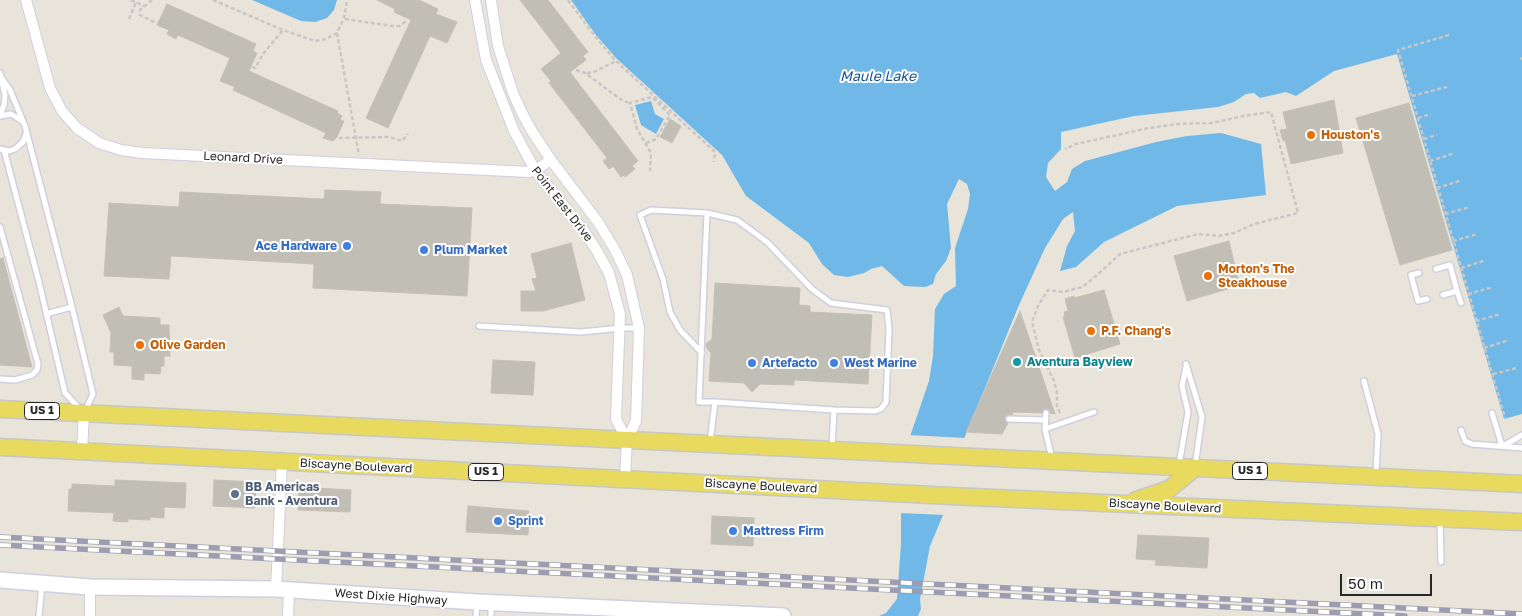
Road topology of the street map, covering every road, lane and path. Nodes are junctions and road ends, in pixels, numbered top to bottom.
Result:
1 (26, 0) edge
2 (131, 0) edge
3 (152, 0) edge
4 (213, 0) edge
5 (347, 0) edge
6 (475, 0) edge
7 (490, 0) edge
8 (568, 0) edge
9 (136, 2) junction
10 (144, 6) junction
11 (344, 18) junction
12 (129, 19) dead end
13 (406, 21) dead end
14 (156, 23) dead end
15 (283, 30) junction
16 (337, 33) junction
17 (1449, 35) dead end
18 (616, 61) junction
19 (252, 68) dead end
20 (576, 70) dead end
21 (585, 73) junction
22 (0, 74) edge
23 (506, 74) junction
24 (1, 77) edge
25 (492, 79) junction
26 (1447, 86) dead end
27 (1411, 97) junction
28 (630, 103) junction
29 (1431, 114) dead end
30 (0, 115) edge
31 (1417, 118) junction
32 (25, 126) junction
33 (408, 134) dead end
34 (1437, 135) dead end
35 (339, 138) dead end
36 (356, 138) junction
37 (1423, 140) junction
38 (646, 143) junction
39 (2, 149) edge
40 (1065, 149) dead end
41 (1454, 153) dead end
42 (551, 160) junction
43 (1429, 161) junction
44 (714, 162) dead end
45 (361, 163) junction
46 (535, 170) junction
47 (650, 171) dead end
48 (1462, 180) dead end
49 (1437, 188) junction
50 (1470, 207) dead end
51 (707, 213) junction
52 (1445, 214) junction
53 (0, 227) edge
54 (1478, 234) dead end
55 (1453, 241) junction
56 (1486, 260) dead end
57 (1461, 268) junction
58 (1436, 269) dead end
59 (1419, 273) dead end
60 (1493, 287) dead end
61 (1457, 291) junction
62 (1468, 294) junction
63 (1443, 295) dead end
64 (1426, 299) dead end
65 (1461, 303) dead end
66 (72, 307) junction
67 (46, 314) junction
68 (1501, 314) dead end
69 (1476, 321) junction
70 (479, 326) dead end
71 (621, 328) junction
72 (639, 328) junction
73 (1509, 340) dead end
74 (1484, 348) junction
75 (702, 353) junction
76 (1517, 368) dead end
77 (1492, 374) junction
78 (0, 379) edge
79 (1364, 381) dead end
80 (715, 402) junction
81 (0, 409) edge
82 (834, 410) junction
83 (1094, 412) dead end
84 (84, 413) junction
85 (1046, 413) dead end
86 (1060, 413) dead end
87 (1492, 413) dead end
88 (1505, 418) dead end
89 (1009, 419) dead end
90 (1045, 420) junction
91 (1045, 429) junction
92 (1461, 430) dead end
93 (1522, 435) edge
94 (628, 440) junction
95 (710, 444) junction
96 (1502, 446) junction
97 (0, 447) edge
98 (1522, 448) edge
99 (82, 451) junction
100 (831, 451) junction
101 (282, 462) junction
102 (1053, 462) junction
103 (1187, 468) junction
104 (1376, 477) junction
105 (624, 479) junction
106 (1522, 484) edge
107 (1122, 504) junction
108 (1440, 519) junction
109 (1522, 522) edge
110 (1440, 562) dead end
111 (0, 580) edge
112 (42, 583) junction
113 (90, 587) junction
114 (282, 590) junction
115 (484, 609) edge
116 (39, 616) edge
117 (90, 616) edge
118 (288, 616) edge
119 (783, 616) edge

1 - 45 street, Leonard Drive
2 - 9 path
3 - 10 path
4 - 15 path
5 - 11 path
6 - 25 street, Point East Drive
7 - 23 street, Point East Drive
8 - 18 path
9 - 10 path
9 - 12 path
10 - 14 path
11 - 13 path
11 - 16 path
15 - 16 path
15 - 19 path
16 - 36 path
17 - 27 path
18 - 21 path
18 - 44 path
20 - 21 path
21 - 28 path
22 - 24 lane
23 - 25 lane
23 - 42 street, Point East Drive
24 - 30 lane
24 - 32 lane
25 - 46 street, Point East Drive
26 - 27 path
27 - 31 path
28 - 38 path
28 - 38 path
29 - 31 path
30 - 32 lane
31 - 37 path
32 - 39 lane
32 - 66 lane
33 - 36 path
34 - 37 path
35 - 36 path
36 - 45 path
37 - 43 path
38 - 47 path
39 - 67 lane
40 - 86 path
41 - 43 path
42 - 46 street, Leonard Drive
42 - 72 street, Point East Drive
43 - 49 path
45 - 46 street, Leonard Drive
46 - 71 street, Point East Drive
48 - 49 path
49 - 52 path
50 - 52 path
51 - 75 lane
51 - 75 lane
51 - 82 lane
52 - 55 path
53 - 78 lane
54 - 55 path
55 - 57 path
56 - 57 path
57 - 62 path
58 - 61 lane
59 - 64 lane
60 - 62 path
61 - 63 lane
61 - 65 lane
62 - 69 path
66 - 67 lane
66 - 84 lane
67 - 84 lane
68 - 69 path
69 - 74 path
70 - 71 lane
71 - 72 lane
71 - 94 street, Point East Drive
72 - 94 street, Point East Drive
73 - 74 path
74 - 77 path
75 - 80 lane
76 - 77 path
77 - 88 path
79 - 104 lane
80 - 82 lane
80 - 95 lane
81 - 84 main road, US 1
82 - 100 lane
83 - 91 lane
84 - 94 main road, US 1
84 - 99 street
85 - 90 lane
87 - 96 lane
89 - 90 lane
90 - 91 lane
91 - 102 lane
92 - 96 lane
93 - 96 lane
94 - 95 main road, US 1
94 - 105 street, Point East Drive
95 - 100 main road, US 1
96 - 98 lane
97 - 99 main road, Biscayne Boulevard / US 1
99 - 101 main road, Biscayne Boulevard / US 1
100 - 102 main road, US 1
101 - 105 main road, Biscayne Boulevard / US 1
101 - 114 street
102 - 103 main road, US 1
103 - 103 lane
103 - 104 main road, US 1
103 - 107 main road
104 - 106 main road, US 1
105 - 107 main road, Biscayne Boulevard / US 1
107 - 108 main road, Biscayne Boulevard / US 1
108 - 109 main road, Biscayne Boulevard / US 1
108 - 110 lane
111 - 112 street, West Dixie Highway
112 - 113 street, West Dixie Highway
112 - 116 lane
113 - 114 street, West Dixie Highway
113 - 117 street
114 - 115 street, West Dixie Highway
114 - 118 street
115 - 119 street, West Dixie Highway

